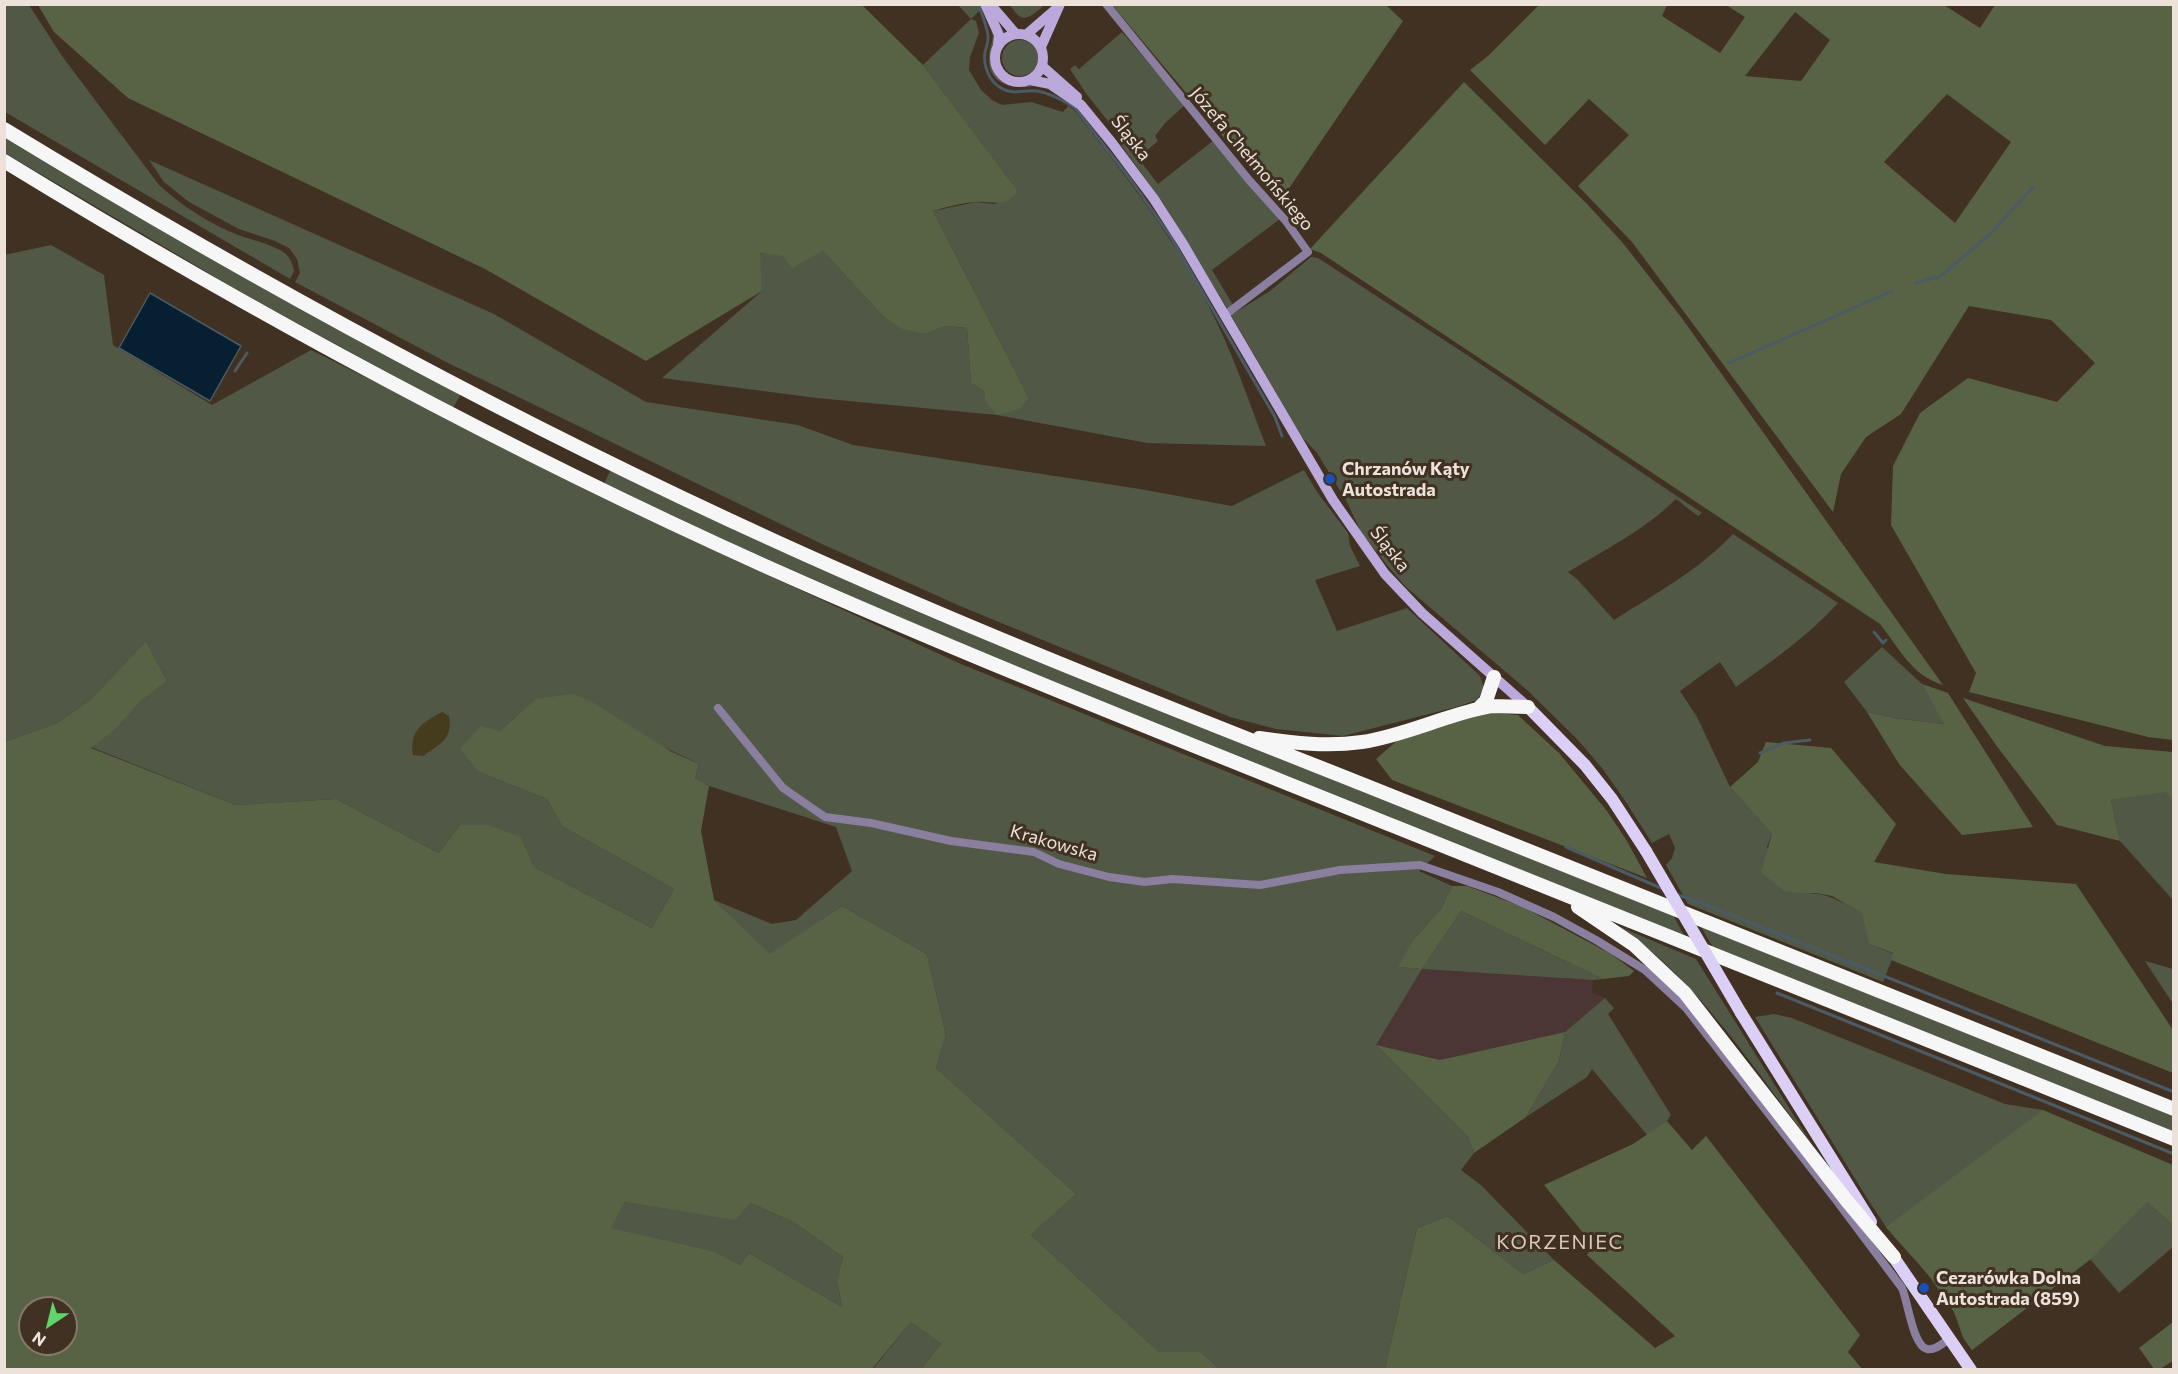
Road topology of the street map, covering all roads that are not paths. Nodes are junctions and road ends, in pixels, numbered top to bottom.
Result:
1 (985, 4) edge
2 (990, 4) edge
3 (1106, 4) edge
4 (1059, 6) edge
5 (1015, 33) junction
6 (1027, 34) junction
7 (999, 44) junction
8 (1041, 47) junction
9 (1042, 66) junction
10 (1030, 80) junction
11 (1081, 105) junction
12 (4, 129) edge
13 (4, 161) edge
14 (1225, 315) junction
15 (1494, 677) junction
16 (1528, 707) junction
17 (718, 708) dead end
18 (1478, 709) junction
19 (1238, 735) junction
20 (1540, 885) junction
21 (2174, 1109) edge
22 (2174, 1139) edge
23 (1894, 1257) junction
24 (1949, 1339) junction
25 (1971, 1370) edge

1 - 7 main road
2 - 5 main road
3 - 14 street, Józefa Chełmońskiego
4 - 6 main road
4 - 8 main road
5 - 6 main road
5 - 7 main road
6 - 8 main road
7 - 10 main road
8 - 9 main road
9 - 10 main road
9 - 11 main road, Śląska
10 - 11 main road, Śląska
11 - 14 main road, Śląska
12 - 19 highway
13 - 20 highway
14 - 15 main road, Śląska
15 - 16 main road, Śląska
15 - 18 highway
16 - 18 highway
16 - 23 main road, Śląska, bridge
17 - 24 street, Krakowska
18 - 19 highway
19 - 21 highway
20 - 22 highway
20 - 23 highway
23 - 24 main road
24 - 25 main road

